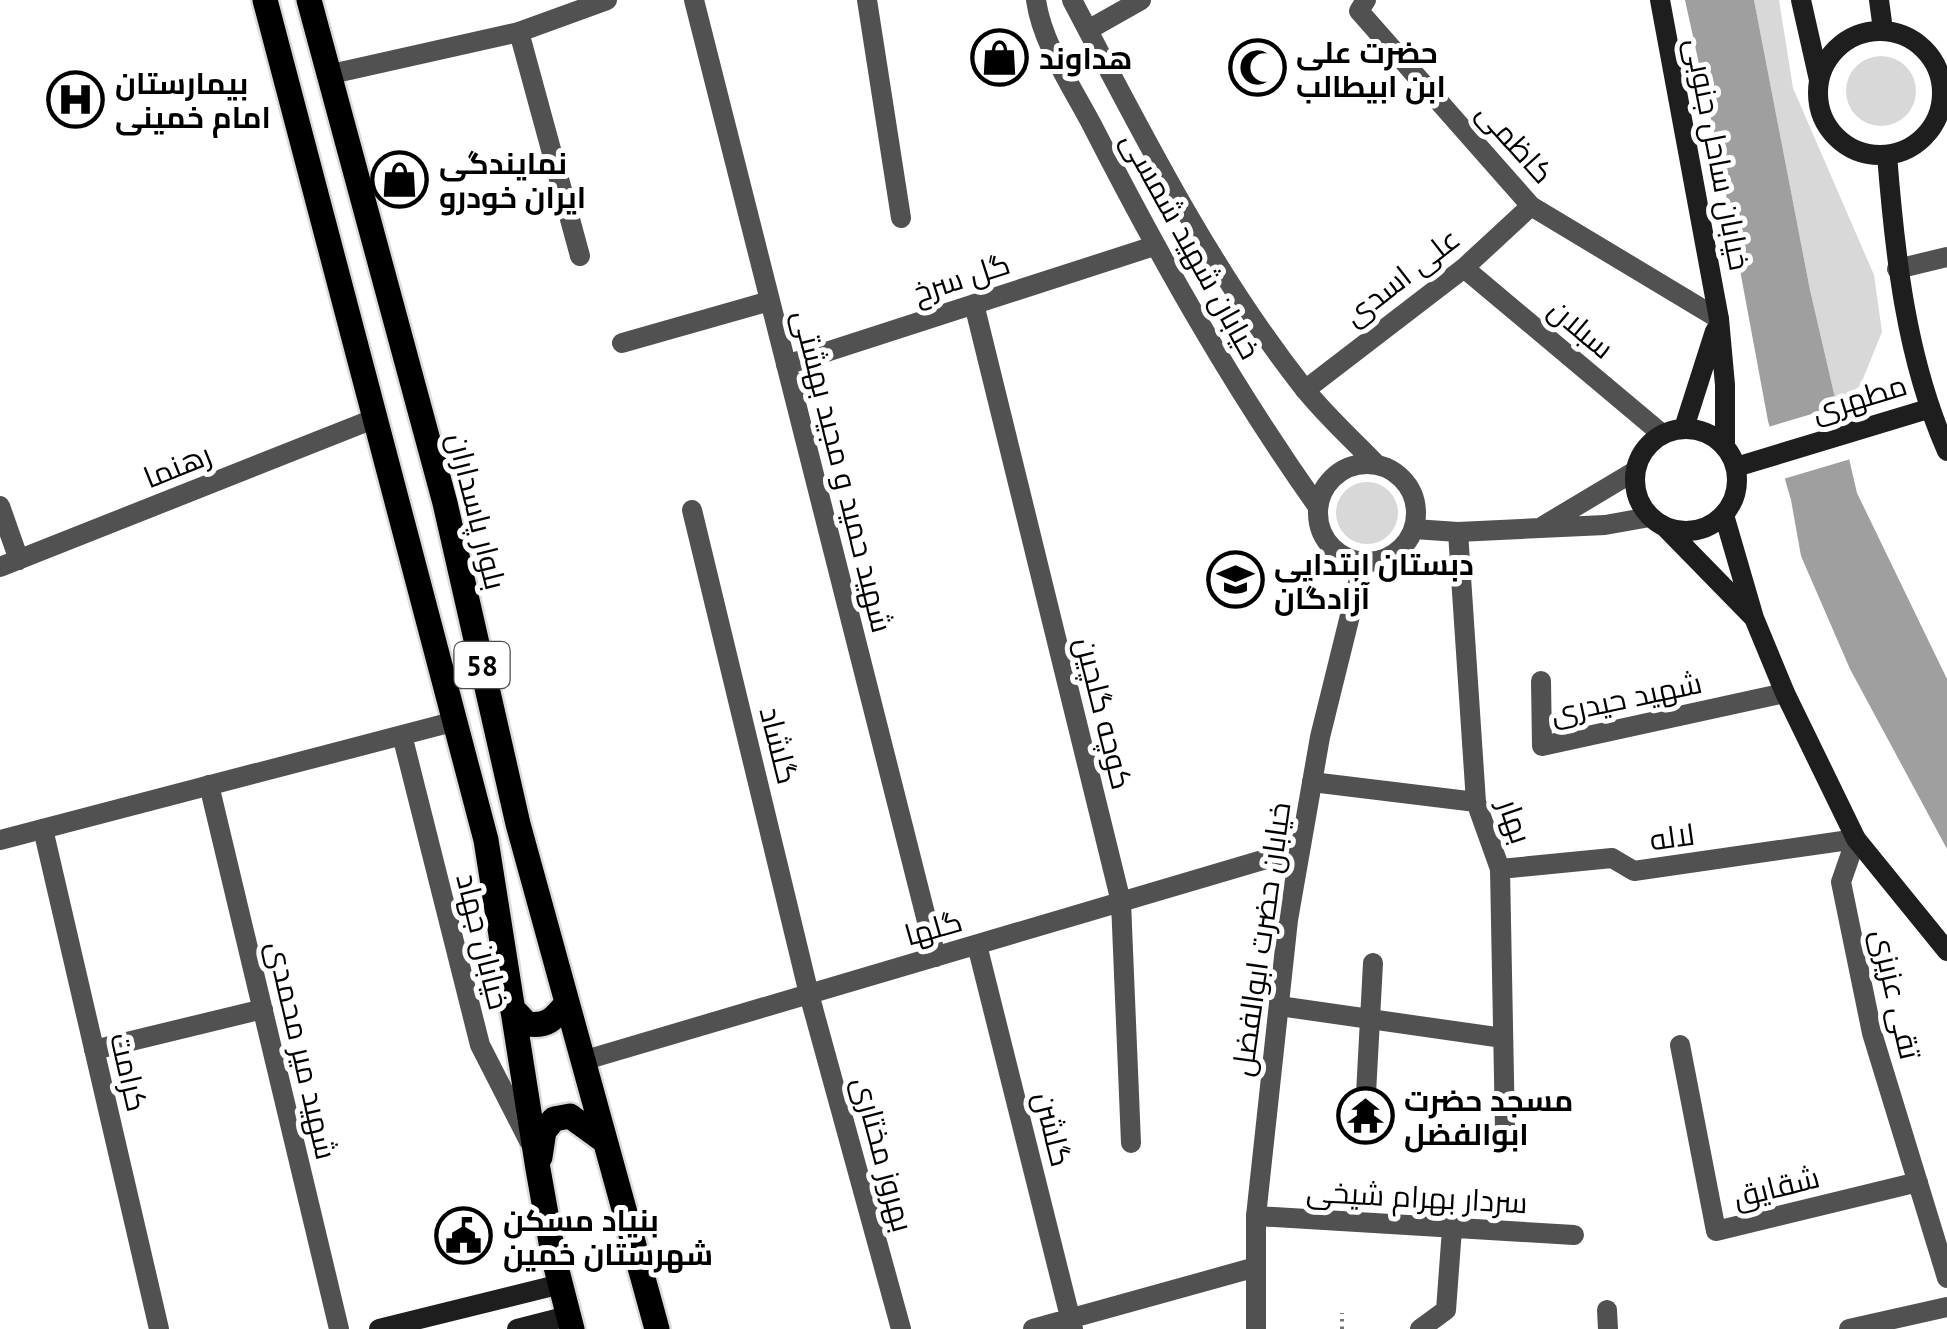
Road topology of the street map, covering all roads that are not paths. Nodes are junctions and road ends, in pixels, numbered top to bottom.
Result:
1 (265, 0) edge
2 (309, 0) edge
3 (607, 0) edge
4 (694, 0) edge
5 (867, 0) edge
6 (1036, 0) edge
7 (1072, 0) edge
8 (1141, 0) edge
9 (1366, 0) edge
10 (1660, 0) edge
11 (1801, 0) edge
12 (1879, 0) edge
13 (572, 7) edge
14 (1088, 30) junction
15 (1883, 30) junction
16 (520, 32) junction
17 (1918, 43) junction
18 (1947, 44) edge
19 (328, 75) junction
20 (1819, 80) junction
21 (1947, 116) edge
22 (1928, 134) junction
23 (1886, 156) junction
24 (1531, 206) junction
25 (901, 218) dead end
26 (1154, 246) junction
27 (580, 256) dead end
28 (1947, 256) edge
29 (1464, 268) junction
30 (1897, 269) junction
31 (770, 301) junction
32 (974, 304) junction
33 (1719, 319) junction
34 (622, 343) dead end
35 (786, 365) junction
36 (1305, 390) junction
37 (1928, 409) junction
38 (376, 418) junction
39 (1684, 428) junction
40 (1662, 434) junction
41 (1724, 446) junction
42 (1947, 451) edge
43 (1377, 465) junction
44 (1736, 467) junction
45 (1635, 471) junction
46 (0, 506) edge
47 (1318, 508) junction
48 (692, 510) dead end
49 (1724, 515) junction
50 (1658, 522) junction
51 (1541, 527) junction
52 (1414, 529) junction
53 (1458, 532) junction
54 (1364, 563) junction
55 (9, 564) edge
56 (1754, 618) junction
57 (1541, 681) dead end
58 (1785, 693) junction
59 (456, 720) junction
60 (402, 735) junction
61 (1312, 782) junction
62 (210, 785) junction
63 (1476, 802) junction
64 (43, 828) junction
65 (0, 840) edge
66 (1856, 840) junction
67 (1300, 849) junction
68 (1500, 868) junction
69 (1121, 902) junction
70 (977, 945) junction
71 (1947, 951) edge
72 (936, 957) junction
73 (1374, 963) dead end
74 (809, 994) junction
75 (566, 1004) junction
76 (1280, 1006) junction
77 (263, 1008) junction
78 (512, 1008) junction
79 (1370, 1018) junction
80 (1503, 1038) junction
81 (1680, 1045) dead end
82 (94, 1050) junction
83 (582, 1061) junction
84 (1366, 1094) dead end
85 (1505, 1130) dead end
86 (604, 1140) junction
87 (1131, 1144) dead end
88 (536, 1161) junction
89 (1918, 1182) junction
90 (1256, 1216) junction
91 (1452, 1229) junction
92 (1574, 1235) dead end
93 (1256, 1267) junction
94 (1947, 1278) edge
95 (560, 1284) junction
96 (1947, 1307) edge
97 (570, 1323) edge
98 (1072, 1324) edge
99 (159, 1329) edge
100 (338, 1329) edge
101 (379, 1329) edge
102 (517, 1329) edge
103 (656, 1329) edge
104 (901, 1329) edge
105 (1033, 1329) edge
106 (1256, 1329) edge
107 (1420, 1329) edge
108 (1849, 1329) edge

1 - 38 main road, 58
2 - 19 main road, بلوار پاسداران / 58
3 - 13 street
4 - 31 street, شهید حمید و مجید بهشتی
5 - 25 street
6 - 26 street, خیابان شهید شمسی
7 - 14 street, خیابان شهید شمسی
8 - 14 street
9 - 24 street, کاظمی
10 - 33 main road, خیابان ساحل جنوبی
11 - 20 main road
12 - 15 main road
13 - 16 street
14 - 36 street, خیابان شهید شمسی
15 - 17 main road
15 - 20 main road
16 - 19 street
16 - 27 street
17 - 18 main road
17 - 22 main road
19 - 75 main road, بلوار پاسداران / 58
20 - 23 main road
21 - 22 main road
22 - 23 main road
23 - 30 main road, مطهری
24 - 29 street, علی اسدی
24 - 33 street, کاظمی
26 - 32 street, گل سرخ
26 - 47 street, خیابان شهید شمسی
28 - 30 street
29 - 36 street, علی اسدی
29 - 40 street, سبلان
30 - 37 main road, مطهری
31 - 34 street
31 - 35 street, شهید حمید و مجید بهشتی
32 - 35 street, گل سرخ
32 - 69 street, کوچه گلچین
33 - 39 main road
33 - 41 main road, خیابان ساحل جنوبی
35 - 72 street, شهید حمید و مجید بهشتی
36 - 43 street, خیابان شهید شمسی
37 - 42 main road
37 - 44 main road, مطهری
38 - 55 street, رهنما
38 - 59 main road, 58
39 - 40 main road
39 - 41 main road
40 - 45 main road
41 - 44 main road
43 - 47 street
43 - 52 street
44 - 49 main road
45 - 50 main road
45 - 51 street
46 - 55 street
47 - 54 street
48 - 74 street, گلشاد
49 - 50 main road
49 - 56 main road
50 - 51 street
50 - 56 main road
51 - 53 street
52 - 53 street
52 - 54 street
53 - 63 street, بهار
54 - 61 street, خیابان حضرت ابوالفضل
56 - 58 main road
57 - 58 street, شهید حیدری
58 - 66 main road
59 - 60 street
59 - 78 main road, 58
60 - 62 street
60 - 88 street, خیابان جهاد
61 - 63 street
61 - 67 street, خیابان حضرت ابوالفضل
62 - 64 street
62 - 77 street, شهید میر محمدی
63 - 68 street, بهار
64 - 65 street
64 - 82 street, کرامت
66 - 68 street, لاله
66 - 71 main road
66 - 89 street, تقی عزیزی
67 - 69 street, گلها
67 - 76 street, خیابان حضرت ابوالفضل
68 - 80 street, بهار
69 - 70 street, گلها
69 - 87 street, کوچه گلچین
70 - 72 street, گلها
70 - 98 street, گلشن
72 - 74 street, گلها
73 - 79 street
74 - 83 street, گلها
74 - 104 street, بهروز مختاری
75 - 78 main road
75 - 83 main road, بلوار پاسداران / 58
76 - 79 street
76 - 90 street, خیابان حضرت ابوالفضل
77 - 82 street
77 - 100 street, شهید میر محمدی
78 - 88 main road, 58
79 - 80 street
79 - 84 street
80 - 85 street, بهار
81 - 89 street, شقایق
82 - 99 street, کرامت
83 - 86 main road, بلوار پاسداران / 58
86 - 88 main road
86 - 103 main road, بلوار پاسداران / 58
88 - 95 main road, 58
89 - 94 street, تقی عزیزی
90 - 91 street, سردار بهرام شیخی
90 - 93 street, خیابان حضرت ابوالفضل
91 - 92 street, سردار بهرام شیخی
91 - 107 street
93 - 98 street
93 - 106 street, خیابان حضرت ابوالفضل
95 - 97 main road, 58
95 - 101 main road
96 - 108 street
97 - 102 main road
98 - 105 street

